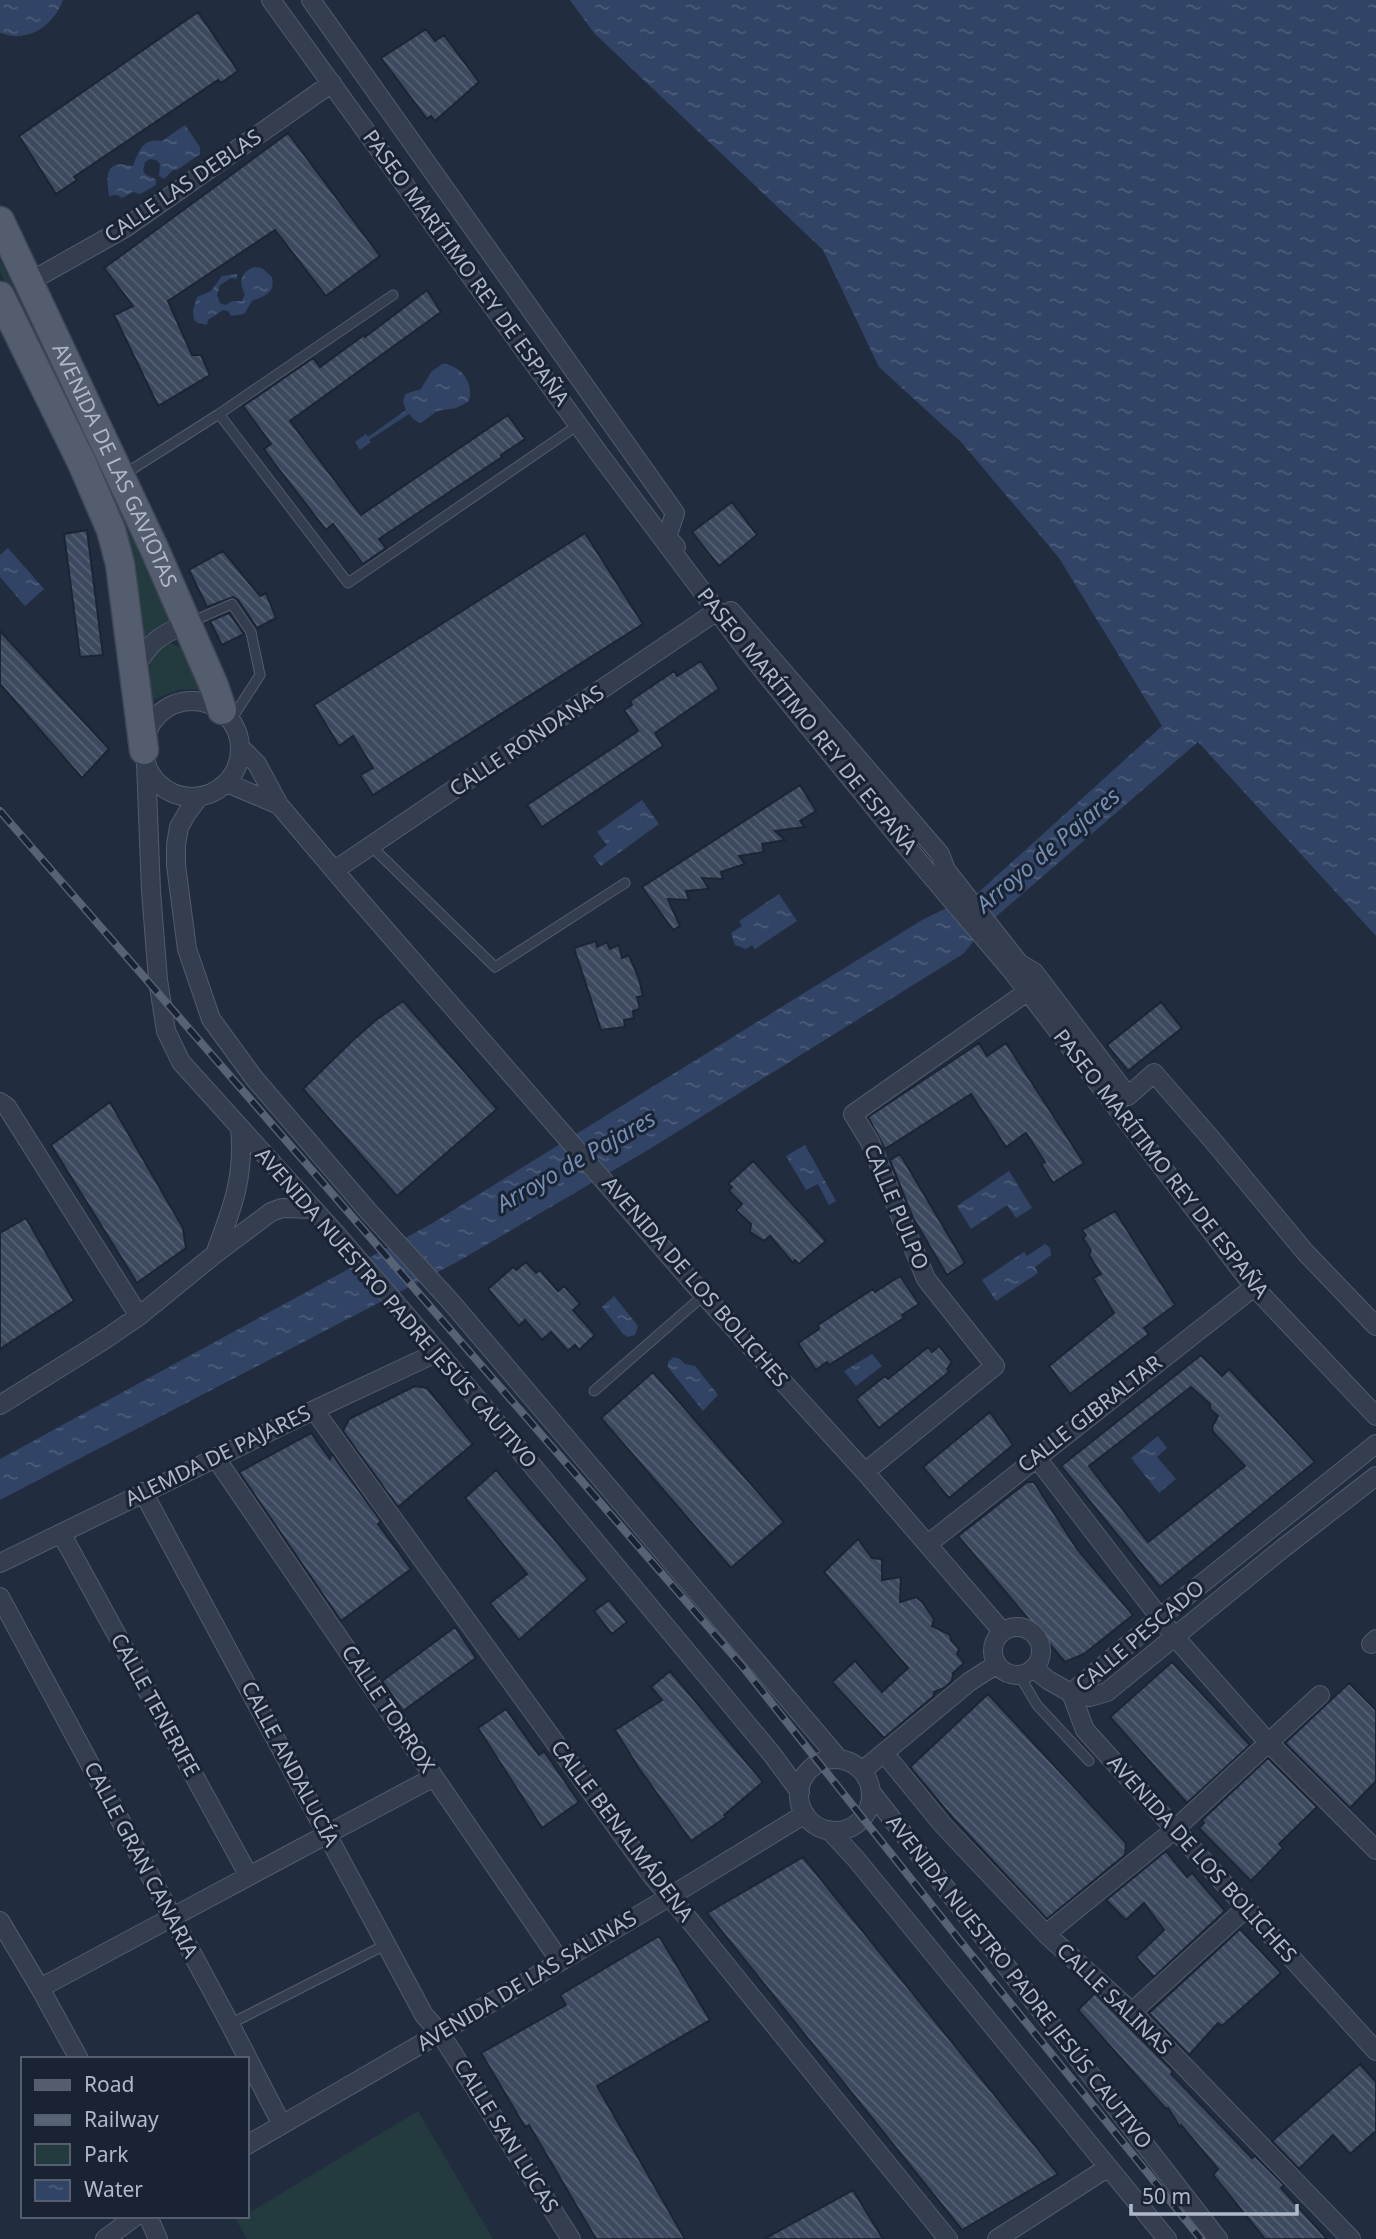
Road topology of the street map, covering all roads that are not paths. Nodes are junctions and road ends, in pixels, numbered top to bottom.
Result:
1 (271, 0) edge
2 (311, 0) edge
3 (332, 83) junction
4 (0, 221) edge
5 (29, 282) junction
6 (393, 295) dead end
7 (0, 296) edge
8 (219, 414) junction
9 (578, 425) junction
10 (121, 476) junction
11 (718, 611) junction
12 (187, 624) junction
13 (134, 671) junction
14 (227, 715) junction
15 (241, 748) junction
16 (145, 757) junction
17 (228, 783) junction
18 (199, 797) junction
19 (279, 805) junction
20 (371, 846) junction
21 (335, 870) junction
22 (940, 875) junction
23 (625, 883) dead end
24 (1015, 967) junction
25 (1027, 992) junction
26 (0, 1102) edge
27 (240, 1128) junction
28 (311, 1209) junction
29 (215, 1254) junction
30 (1254, 1287) junction
31 (704, 1295) junction
32 (139, 1316) junction
33 (1376, 1326) edge
34 (438, 1352) junction
35 (594, 1391) dead end
36 (0, 1405) edge
37 (314, 1410) junction
38 (1376, 1416) edge
39 (1376, 1444) edge
40 (215, 1457) junction
41 (1036, 1457) junction
42 (865, 1472) junction
43 (1376, 1476) edge
44 (143, 1492) junction
45 (61, 1533) junction
46 (928, 1544) junction
47 (0, 1563) edge
48 (0, 1597) edge
49 (1159, 1618) junction
50 (1002, 1631) junction
51 (1174, 1636) junction
52 (997, 1664) junction
53 (1026, 1671) junction
54 (1071, 1693) junction
55 (1320, 1695) dead end
56 (1268, 1742) junction
57 (884, 1753) junction
58 (839, 1759) junction
59 (1088, 1761) dead end
60 (862, 1771) junction
61 (434, 1777) junction
62 (800, 1792) junction
63 (871, 1792) junction
64 (805, 1814) junction
65 (1174, 1829) junction
66 (830, 1830) junction
67 (327, 1835) junction
68 (1376, 1850) edge
69 (249, 1876) junction
70 (669, 1897) junction
71 (1246, 1908) junction
72 (172, 1918) junction
73 (0, 1921) edge
74 (1046, 1934) junction
75 (387, 1944) junction
76 (560, 1961) junction
77 (40, 1988) junction
78 (1132, 2012) junction
79 (230, 2024) junction
80 (440, 2033) junction
81 (1376, 2051) edge
82 (78, 2057) edge
83 (247, 2057) edge
84 (248, 2059) edge
85 (281, 2123) junction
86 (248, 2144) edge
87 (1107, 2168) junction
88 (133, 2218) edge
89 (149, 2218) edge
90 (105, 2239) edge
91 (158, 2239) edge
92 (571, 2239) edge
93 (948, 2239) edge
94 (997, 2239) edge
95 (1167, 2239) edge
96 (1218, 2239) edge
97 (1351, 2239) edge

1 - 3 street, PASEO MARÍTIMO REY DE ESPAÑA
2 - 22 street
3 - 5 street, CALLE LAS DEBLAS
3 - 9 street, PASEO MARÍTIMO REY DE ESPAÑA
4 - 5 main road, AVENIDA DE LAS GAVIOTAS
5 - 10 main road, AVENIDA DE LAS GAVIOTAS
6 - 8 lane
7 - 13 main road, AVENIDA DE LAS GAVIOTAS
8 - 9 lane
8 - 10 lane
9 - 11 street, PASEO MARÍTIMO REY DE ESPAÑA
10 - 12 main road, AVENIDA DE LAS GAVIOTAS
11 - 20 street, CALLE RONDANAS
11 - 22 street, PASEO MARÍTIMO REY DE ESPAÑA
12 - 13 street
12 - 14 main road, AVENIDA DE LAS GAVIOTAS
12 - 14 lane
13 - 16 main road, AVENIDA DE LAS GAVIOTAS
14 - 15 street
14 - 16 street
15 - 17 street
15 - 19 street, AVENIDA DE LOS BOLICHES
16 - 18 street
16 - 27 street, AVENIDA NUESTRO PADRE JESÚS CAUTIVO
17 - 18 street
17 - 19 street, AVENIDA DE LOS BOLICHES
18 - 58 street, AVENIDA NUESTRO PADRE JESÚS CAUTIVO
19 - 21 street, AVENIDA DE LOS BOLICHES
20 - 21 street, CALLE RONDANAS
20 - 23 lane
21 - 31 street, AVENIDA DE LOS BOLICHES
22 - 24 street, PASEO MARÍTIMO REY DE ESPAÑA
24 - 25 street, PASEO MARÍTIMO REY DE ESPAÑA
24 - 33 street
25 - 30 street, PASEO MARÍTIMO REY DE ESPAÑA
25 - 42 street, CALLE PULPO
26 - 32 street
27 - 28 street, AVENIDA NUESTRO PADRE JESÚS CAUTIVO
27 - 29 street
28 - 29 street
28 - 34 street, AVENIDA NUESTRO PADRE JESÚS CAUTIVO
29 - 32 street
30 - 38 street, PASEO MARÍTIMO REY DE ESPAÑA
30 - 41 street, CALLE GIBRALTAR
31 - 35 lane
31 - 42 street, AVENIDA DE LOS BOLICHES
32 - 36 street
34 - 37 street, ALEMDA DE PAJARES
34 - 62 street, AVENIDA NUESTRO PADRE JESÚS CAUTIVO
37 - 40 street, ALEMDA DE PAJARES
37 - 70 street, CALLE BENALMÁDENA
39 - 49 street, CALLE PESCADO
40 - 44 street, ALEMDA DE PAJARES
40 - 61 street, CALLE TORROX
41 - 46 street, CALLE GIBRALTAR
41 - 49 street
42 - 46 street, AVENIDA DE LOS BOLICHES
43 - 51 street, CALLE PESCADO
44 - 45 street, ALEMDA DE PAJARES
44 - 67 street, CALLE ANDALUCÍA
45 - 47 street, ALEMDA DE PAJARES
45 - 69 street, CALLE TENERIFE
46 - 50 street, AVENIDA DE LOS BOLICHES
48 - 72 street, CALLE GRAN CANARIA
49 - 51 street
49 - 54 street, CALLE PESCADO
50 - 52 street
50 - 53 street
51 - 54 street, CALLE PESCADO
51 - 56 street
52 - 53 street
52 - 57 street
53 - 54 street
53 - 59 lane
54 - 65 street, AVENIDA DE LOS BOLICHES
55 - 56 street
56 - 65 street
56 - 68 street
57 - 60 street
57 - 74 street, CALLE SALINAS
58 - 60 street
58 - 62 street
60 - 63 street
61 - 67 street
61 - 76 street, CALLE TORROX
62 - 64 street
63 - 66 street
63 - 96 street, AVENIDA NUESTRO PADRE JESÚS CAUTIVO
64 - 66 street
64 - 70 street, AVENIDA DE LAS SALINAS
65 - 71 street, AVENIDA DE LOS BOLICHES
65 - 74 street
66 - 87 street
67 - 69 street
67 - 75 street, CALLE ANDALUCÍA
69 - 72 street
70 - 76 street, AVENIDA DE LAS SALINAS
70 - 93 street, CALLE BENALMÁDENA
71 - 78 street
71 - 81 street, AVENIDA DE LOS BOLICHES
72 - 77 street
72 - 79 street, CALLE GRAN CANARIA
73 - 77 street
74 - 78 street, CALLE SALINAS
75 - 79 lane
75 - 80 street, CALLE ANDALUCÍA
76 - 80 street, AVENIDA DE LAS SALINAS
77 - 82 street
78 - 97 street, CALLE SALINAS
79 - 83 street, CALLE GRAN CANARIA
80 - 85 street, AVENIDA DE LAS SALINAS
80 - 92 street, CALLE SAN LUCAS
84 - 85 street, CALLE GRAN CANARIA
85 - 86 street, AVENIDA DE LAS SALINAS
87 - 94 street
87 - 95 street
88 - 90 street
89 - 91 street

